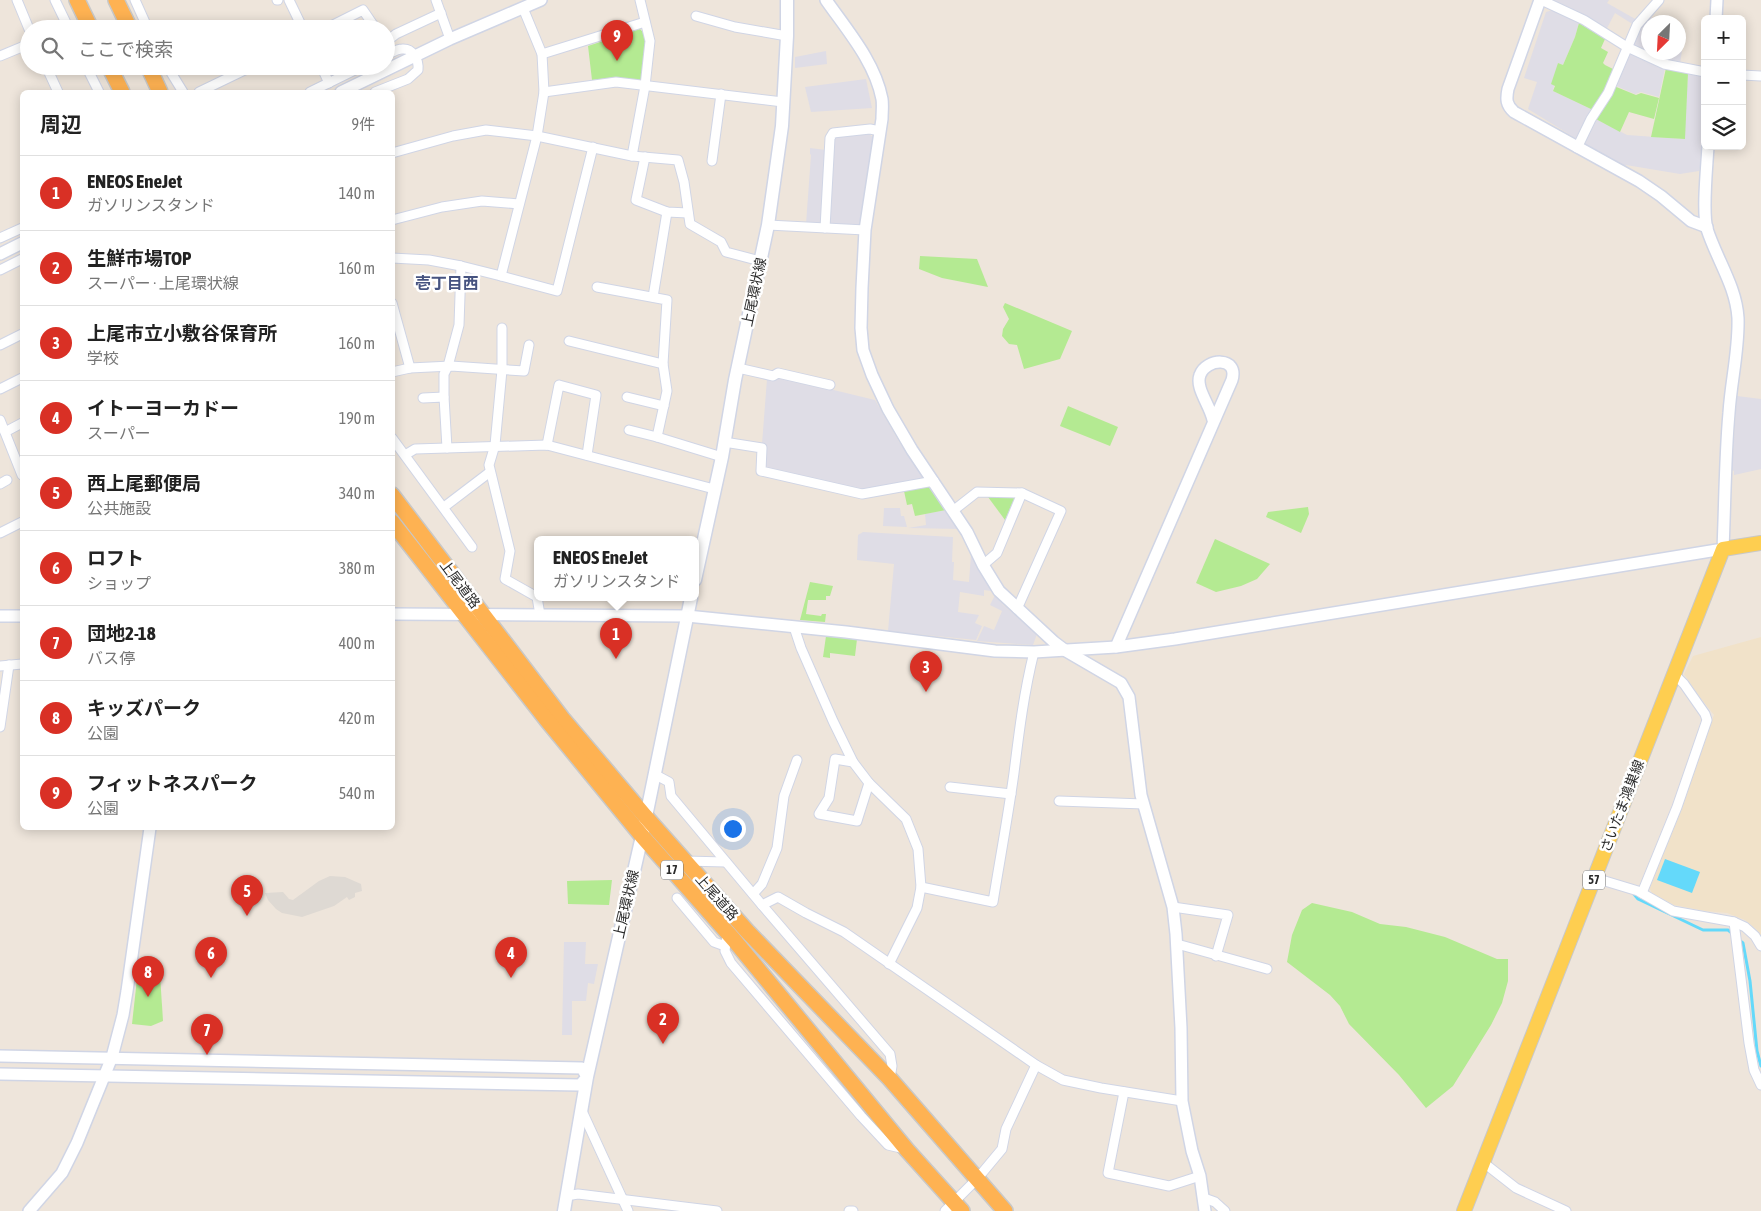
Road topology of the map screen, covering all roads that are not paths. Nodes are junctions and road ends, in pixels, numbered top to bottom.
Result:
1 (16, 0) edge
2 (55, 0) edge
3 (77, 0) edge
4 (116, 0) edge
5 (135, 0) edge
6 (289, 0) edge
7 (436, 0) edge
8 (541, 0) edge
9 (640, 0) edge
10 (787, 0) edge
11 (826, 0) edge
12 (1541, 0) edge
13 (1659, 0) edge
14 (1717, 0) edge
15 (523, 8) junction
16 (441, 13) junction
17 (1716, 15) edge
18 (696, 16) dead end
19 (25, 20) edge
20 (65, 20) edge
21 (87, 20) edge
22 (126, 20) edge
23 (144, 20) edge
24 (298, 20) edge
25 (343, 20) edge
26 (370, 20) edge
27 (645, 22) junction
28 (395, 35) edge
29 (787, 36) junction
30 (450, 39) junction
31 (1627, 47) junction
32 (20, 48) edge
33 (395, 51) edge
34 (542, 54) junction
35 (0, 56) edge
36 (416, 57) junction
37 (395, 67) edge
38 (1701, 71) edge
39 (50, 75) edge
40 (90, 75) edge
41 (114, 75) edge
42 (152, 75) edge
43 (173, 75) edge
44 (234, 75) edge
45 (325, 75) edge
46 (344, 75) edge
47 (345, 75) edge
48 (377, 75) edge
49 (1746, 75) edge
50 (1761, 76) edge
51 (341, 77) junction
52 (329, 83) junction
53 (645, 86) junction
54 (57, 90) edge
55 (98, 90) edge
56 (121, 90) edge
57 (159, 90) edge
58 (182, 90) edge
59 (203, 90) edge
60 (314, 90) edge
61 (345, 90) edge
62 (380, 90) edge
63 (544, 92) junction
64 (721, 94) junction
65 (783, 102) junction
66 (880, 131) junction
67 (537, 136) junction
68 (593, 148) junction
69 (1577, 148) junction
70 (1708, 150) edge
71 (395, 152) edge
72 (632, 156) junction
73 (645, 157) junction
74 (712, 161) dead end
75 (519, 204) junction
76 (667, 212) junction
77 (688, 213) junction
78 (395, 219) edge
79 (768, 225) junction
80 (1707, 227) junction
81 (825, 228) junction
82 (20, 229) edge
83 (864, 230) junction
84 (0, 238) edge
85 (20, 244) edge
86 (0, 254) edge
87 (395, 258) edge
88 (20, 260) edge
89 (760, 261) junction
90 (462, 266) junction
91 (0, 270) edge
92 (501, 276) junction
93 (598, 287) dead end
94 (653, 298) junction
95 (395, 314) edge
96 (502, 328) dead end
97 (20, 335) edge
98 (569, 341) dead end
99 (0, 345) edge
100 (530, 345) dead end
101 (663, 364) junction
102 (448, 366) junction
103 (410, 368) junction
104 (738, 368) junction
105 (502, 370) junction
106 (395, 371) edge
107 (20, 379) edge
108 (830, 385) dead end
109 (0, 389) edge
110 (444, 397) junction
111 (627, 397) dead end
112 (423, 398) dead end
113 (664, 406) junction
114 (0, 420) edge
115 (1214, 420) junction
116 (20, 424) edge
117 (629, 430) dead end
118 (5, 432) junction
119 (657, 437) junction
120 (395, 442) edge
121 (724, 442) junction
122 (495, 445) junction
123 (547, 445) junction
124 (447, 448) junction
125 (405, 455) junction
126 (587, 455) junction
127 (722, 457) junction
128 (20, 470) edge
129 (490, 472) junction
130 (934, 481) junction
131 (714, 488) junction
132 (1022, 493) junction
133 (395, 499) edge
134 (444, 507) junction
135 (954, 510) junction
136 (20, 523) edge
137 (395, 527) edge
138 (1, 531) edge
139 (1761, 542) edge
140 (472, 548) dead end
141 (1723, 549) junction
142 (699, 561) edge
143 (983, 565) junction
144 (534, 595) edge
145 (538, 601) edge
146 (690, 601) edge
147 (1017, 609) junction
148 (395, 614) edge
149 (463, 614) junction
150 (484, 614) junction
151 (540, 615) junction
152 (0, 616) edge
153 (20, 616) edge
154 (688, 616) junction
155 (794, 627) junction
156 (1116, 647) junction
157 (1066, 651) junction
158 (1034, 652) junction
159 (20, 664) edge
160 (5, 666) edge
161 (1674, 674) junction
162 (0, 727) edge
163 (797, 760) dead end
164 (853, 762) junction
165 (654, 774) junction
166 (869, 783) junction
167 (950, 787) dead end
168 (1011, 794) junction
169 (1059, 802) dead end
170 (1144, 804) junction
171 (646, 816) junction
172 (150, 830) edge
173 (642, 836) junction
174 (685, 861) junction
175 (726, 862) junction
176 (1595, 878) junction
177 (921, 887) junction
178 (1642, 893) junction
179 (753, 894) junction
180 (677, 898) dead end
181 (762, 904) junction
182 (1173, 907) junction
183 (1734, 922) junction
184 (726, 939) junction
185 (1177, 944) junction
186 (1761, 946) edge
187 (1216, 956) junction
188 (889, 964) junction
189 (1267, 969) dead end
190 (0, 1056) edge
191 (112, 1057) junction
192 (1036, 1065) junction
193 (0, 1074) edge
194 (105, 1075) junction
195 (587, 1077) junction
196 (890, 1079) junction
197 (1761, 1085) edge
198 (1124, 1092) junction
199 (1182, 1101) junction
200 (581, 1108) junction
201 (1484, 1163) junction
202 (1200, 1176) junction
203 (977, 1179) junction
204 (566, 1196) junction
205 (1204, 1198) junction
206 (621, 1199) junction
207 (953, 1208) edge
208 (29, 1211) edge
209 (564, 1211) edge
210 (628, 1211) edge
211 (717, 1211) edge
212 (1005, 1211) edge
213 (1206, 1211) edge
214 (1225, 1211) edge
215 (1464, 1211) edge
216 (1566, 1211) edge

1 - 19 street
2 - 20 street
3 - 21 highway
4 - 22 highway
5 - 23 street
6 - 24 street
7 - 16 street
8 - 15 street
9 - 27 street
10 - 29 main road, 上尾環状線
11 - 66 street
12 - 31 street
12 - 69 street
13 - 31 street
14 - 17 street
15 - 30 street
15 - 34 street
16 - 28 street
16 - 30 street
18 - 29 street
25 - 26 street
27 - 34 street
27 - 53 street
29 - 65 main road, 上尾環状線
30 - 36 street
31 - 38 street
31 - 69 street
32 - 35 street
33 - 36 street
34 - 63 street
36 - 37 street
36 - 62 street
39 - 54 street
40 - 55 street
41 - 56 highway
42 - 57 highway
43 - 58 street
44 - 59 street
45 - 52 street
46 - 51 street
47 - 51 street
48 - 61 street
49 - 50 street
51 - 52 street
52 - 60 street
53 - 63 street
53 - 64 street
53 - 72 street
63 - 67 street
64 - 65 street
64 - 74 street
65 - 79 main road, 上尾環状線
66 - 81 street
66 - 83 street
67 - 68 street
67 - 71 street
67 - 75 street
68 - 72 street
68 - 92 street
69 - 80 street
70 - 80 street
72 - 73 street
73 - 76 street
73 - 77 street
75 - 78 street
75 - 92 street
76 - 77 street
76 - 94 street
77 - 89 street
79 - 81 street
79 - 89 main road, 上尾環状線
80 - 141 street
81 - 83 street
82 - 84 street
83 - 130 street
85 - 86 street
87 - 90 street
88 - 91 street
89 - 104 main road, 上尾環状線
90 - 92 street
90 - 102 street
93 - 94 street
94 - 101 street
95 - 103 street
96 - 105 street
97 - 99 street
98 - 101 street
100 - 105 street
101 - 113 street
102 - 103 street
102 - 105 street
102 - 110 street
103 - 106 street
104 - 108 street
104 - 121 main road, 上尾環状線
105 - 122 street
107 - 109 street
110 - 112 street
110 - 124 street
111 - 113 street
113 - 119 street
114 - 118 street
115 - 115 street
115 - 156 street
116 - 118 street
117 - 119 street
118 - 128 street
119 - 127 street
120 - 125 street
121 - 127 main road, 上尾環状線
121 - 130 street
122 - 123 street
122 - 124 street
122 - 129 street
123 - 126 street
123 - 126 street
124 - 125 street
125 - 134 street
126 - 131 street
127 - 131 main road, 上尾環状線
129 - 134 street
129 - 144 street
130 - 135 street
131 - 142 main road, 上尾環状線
132 - 135 street
132 - 143 street
132 - 147 street
133 - 150 highway, 上尾道路 / 17
134 - 140 street
135 - 143 street
136 - 138 street
137 - 149 highway, 上尾道路 / 17
139 - 141 main road
141 - 156 street
141 - 161 main road, さいたま鴻巣線 / 57
143 - 147 street
145 - 151 street
146 - 154 main road, 上尾環状線
147 - 157 street
148 - 149 street
149 - 150 street
149 - 173 highway, 上尾道路 / 17
150 - 151 street
150 - 171 highway, 上尾道路 / 17
151 - 154 street
152 - 153 street
154 - 155 street
154 - 165 main road, 上尾環状線
155 - 158 street
155 - 164 street
156 - 157 street
157 - 158 street
157 - 170 street
158 - 168 street
159 - 160 street
160 - 162 street
161 - 176 main road, さいたま鴻巣線 / 57
161 - 178 street
163 - 179 street
164 - 166 street
164 - 166 street
165 - 171 main road, 上尾環状線
165 - 175 street
166 - 177 street
167 - 168 street
168 - 177 street
169 - 170 street
170 - 182 street
171 - 173 main road, 上尾環状線
171 - 174 highway, 上尾道路 / 17
172 - 191 street
173 - 184 highway, 上尾道路 / 17
173 - 195 main road, 上尾環状線
174 - 175 street
174 - 196 highway, 上尾道路 / 17
175 - 179 street
176 - 178 street
176 - 201 main road, さいたま鴻巣線 / 57
177 - 188 street
178 - 183 street
179 - 181 street
180 - 184 street
181 - 188 street
181 - 196 street
182 - 185 street
182 - 187 street
183 - 186 street
183 - 197 street
184 - 207 highway, 上尾道路 / 17
185 - 187 street
185 - 199 street
187 - 189 street
188 - 192 street
190 - 191 street
191 - 194 street
191 - 195 street
192 - 198 street
192 - 203 street
193 - 194 street
194 - 195 street
194 - 208 street
195 - 200 main road, 上尾環状線
196 - 203 highway, 上尾道路 / 17
198 - 199 street
198 - 202 street
199 - 202 street
200 - 204 main road, 上尾環状線
200 - 206 street
201 - 215 main road, さいたま鴻巣線 / 57
201 - 216 street
202 - 205 street
203 - 207 street
203 - 212 highway, 上尾道路 / 17
204 - 206 street
204 - 209 main road, 上尾環状線
205 - 213 street
205 - 214 street
206 - 210 street
206 - 211 street

